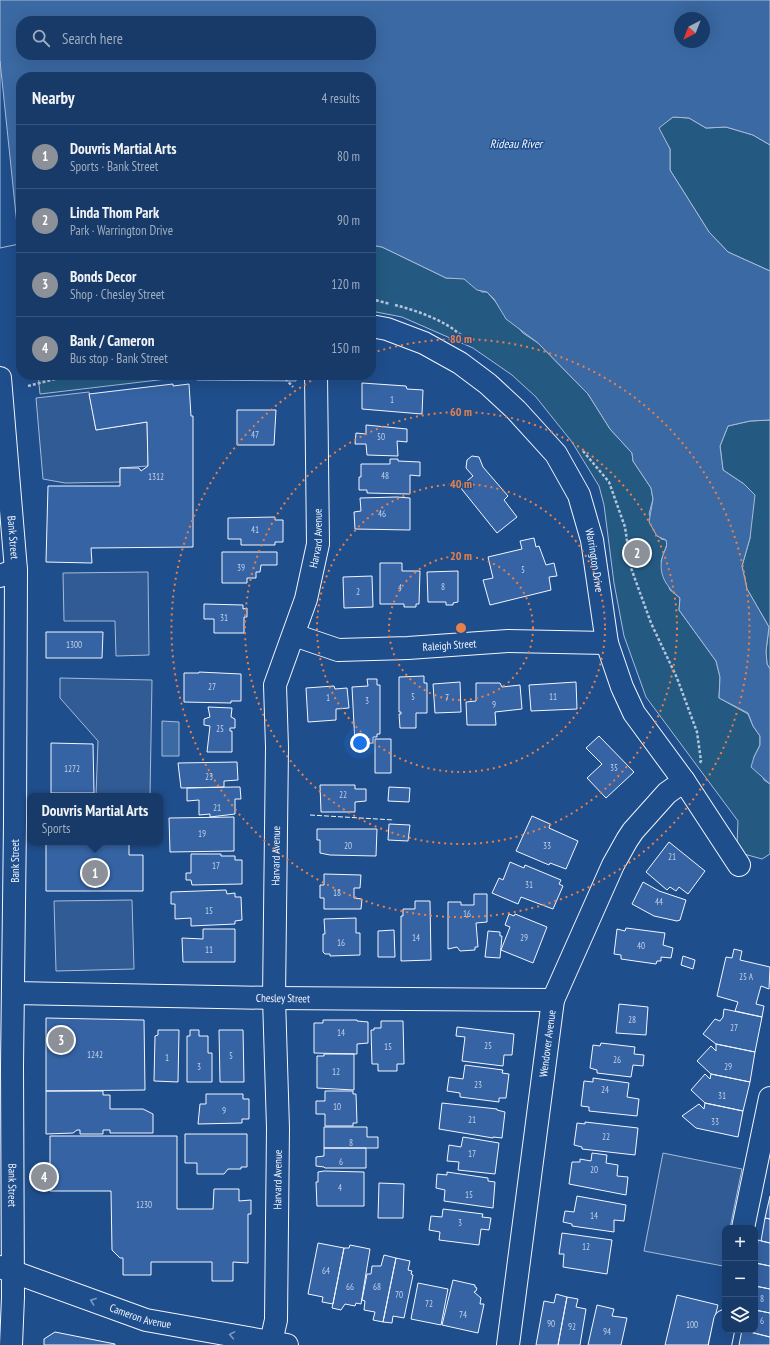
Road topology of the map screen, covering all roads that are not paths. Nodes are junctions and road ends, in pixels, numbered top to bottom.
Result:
1 (376, 327) edge
2 (0, 378) edge
3 (316, 380) edge
4 (5, 571) edge
5 (294, 635) junction
6 (607, 642) junction
7 (684, 781) junction
8 (739, 866) dead end
9 (14, 993) junction
10 (274, 998) junction
11 (553, 1000) junction
12 (770, 1098) edge
13 (745, 1225) edge
14 (6, 1269) edge
15 (722, 1333) edge
16 (279, 1344) edge
17 (11, 1345) edge
18 (508, 1345) edge
19 (720, 1345) edge

1 - 6 street, Warrington Drive
2 - 4 street, Bank Street
3 - 5 street, Harvard Avenue
4 - 9 street, Bank Street
5 - 6 street, Raleigh Street
5 - 10 street, Harvard Avenue
6 - 7 street, Warrington Drive
7 - 8 street, Warrington Drive
7 - 11 street, Wendover Avenue
9 - 10 street, Chesley Street
9 - 14 street, Bank Street
10 - 11 street, Chesley Street
10 - 16 street, Harvard Avenue
11 - 18 street, Wendover Avenue
12 - 13 street
16 -> 14 street, Cameron Avenue
14 - 17 street, Bank Street
15 - 19 street

